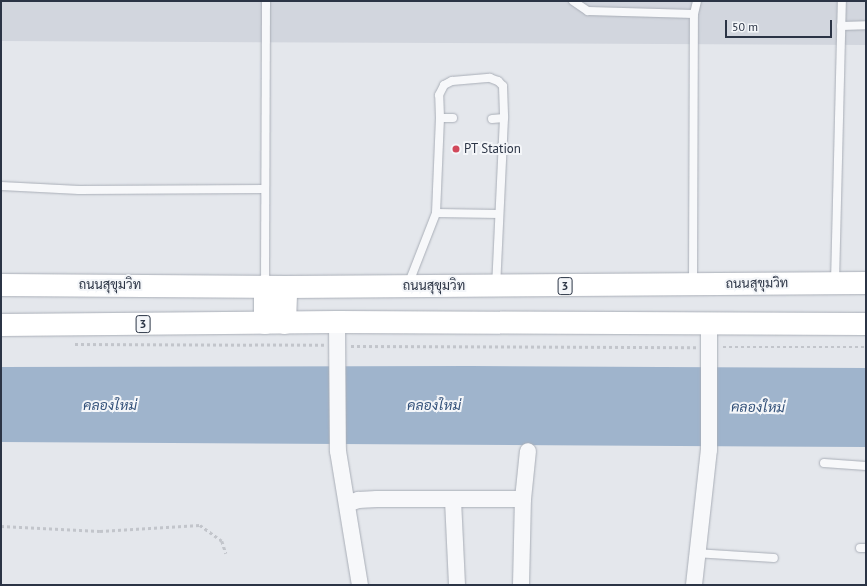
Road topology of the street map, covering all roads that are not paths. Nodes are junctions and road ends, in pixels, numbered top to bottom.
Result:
1 (266, 1) edge
2 (573, 1) edge
3 (697, 1) edge
4 (842, 1) edge
5 (694, 14) junction
6 (866, 25) edge
7 (841, 26) junction
8 (440, 118) junction
9 (453, 118) dead end
10 (504, 118) junction
11 (492, 119) dead end
12 (1, 186) edge
13 (265, 189) junction
14 (436, 213) junction
15 (499, 214) junction
16 (835, 283) junction
17 (866, 283) edge
18 (1, 285) edge
19 (692, 285) junction
20 (275, 286) junction
21 (408, 286) junction
22 (496, 286) junction
23 (337, 322) junction
24 (275, 323) junction
25 (709, 323) junction
26 (866, 324) edge
27 (1, 325) edge
28 (528, 451) dead end
29 (824, 463) dead end
30 (866, 466) edge
31 (523, 499) junction
32 (453, 500) junction
33 (347, 504) junction
34 (695, 553) junction
35 (774, 558) dead end
36 (360, 585) edge
37 (457, 585) edge
38 (521, 585) edge
39 (694, 585) edge

1 - 13 lane
2 - 5 lane
3 - 5 lane
4 - 7 lane
5 - 19 lane
6 - 7 lane
7 - 16 lane
8 - 9 lane
8 - 10 lane
8 - 14 lane
10 - 11 lane
10 - 15 lane
12 - 13 lane
13 - 20 lane
14 - 15 lane
14 - 21 lane
15 - 22 lane
16 - 17 highway, ถนนสุขุมวิท / 3
16 - 19 highway, ถนนสุขุมวิท / 3
18 - 20 highway, ถนนสุขุมวิท / 3
19 - 22 highway, ถนนสุขุมวิท / 3
20 - 21 highway, ถนนสุขุมวิท / 3
20 - 24 highway
21 - 22 highway, ถนนสุขุมวิท / 3
23 - 24 highway, 3
23 - 25 highway, 3
23 - 33 street
24 - 27 highway, 3
25 - 26 highway, 3
25 - 34 street
28 - 31 street
29 - 30 lane
31 - 32 street
31 - 38 street
32 - 33 street
32 - 37 street
33 - 36 street
34 - 35 lane
34 - 39 street

